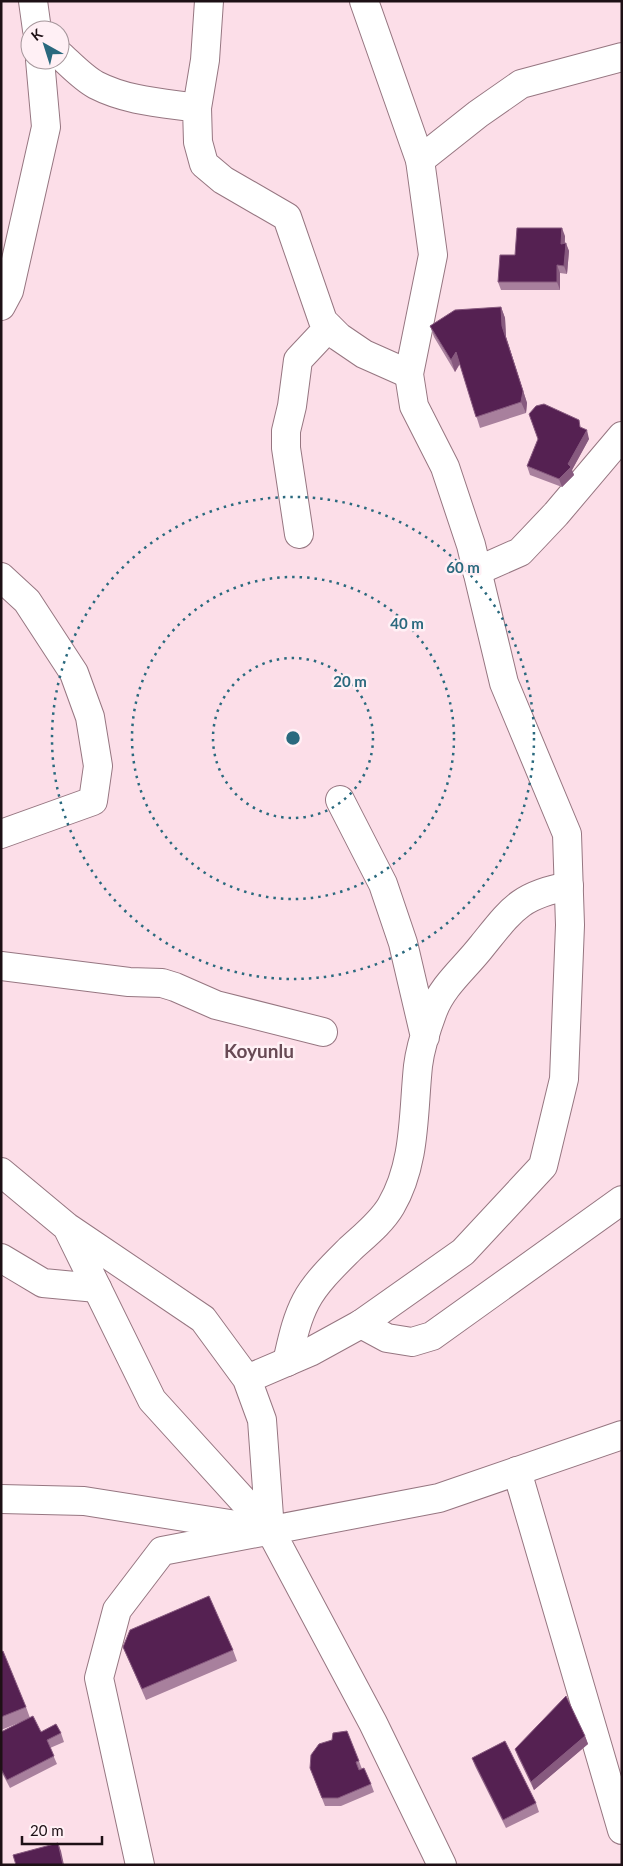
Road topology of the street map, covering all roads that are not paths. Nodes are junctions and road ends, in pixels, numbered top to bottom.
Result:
1 (33, 1) edge
2 (209, 1) edge
3 (364, 1) edge
4 (36, 20) edge
5 (622, 58) edge
6 (70, 64) edge
7 (41, 70) edge
8 (197, 108) junction
9 (420, 160) junction
10 (1, 306) edge
11 (329, 327) junction
12 (409, 374) junction
13 (622, 436) edge
14 (299, 534) dead end
15 (477, 571) junction
16 (1, 577) edge
17 (340, 800) dead end
18 (1, 834) edge
19 (569, 886) junction
20 (1, 966) edge
21 (323, 1032) dead end
22 (426, 1038) junction
23 (1, 1172) edge
24 (622, 1200) edge
25 (68, 1227) junction
26 (1, 1258) edge
27 (98, 1288) junction
28 (361, 1324) junction
29 (287, 1362) junction
30 (247, 1379) junction
31 (622, 1435) edge
32 (517, 1471) junction
33 (1, 1499) edge
34 (270, 1530) junction
35 (622, 1830) edge
36 (140, 1865) edge
37 (442, 1865) edge

1 - 4 street
2 - 8 street
3 - 9 street
5 - 9 street
6 - 8 street
7 - 10 street
8 - 11 street
9 - 12 street
11 - 12 street
11 - 14 street
12 - 15 street
13 - 15 street
15 - 19 street
16 - 18 street
17 - 22 street
19 - 22 street
19 - 28 street
20 - 21 street
22 - 29 street
23 - 25 street
24 - 28 street
25 - 27 street
25 - 30 street
26 - 27 street
27 - 34 street
28 - 29 street
29 - 30 street
30 - 34 street
31 - 32 street
32 - 34 street
32 - 35 street
33 - 34 street
34 - 36 street
34 - 37 street

